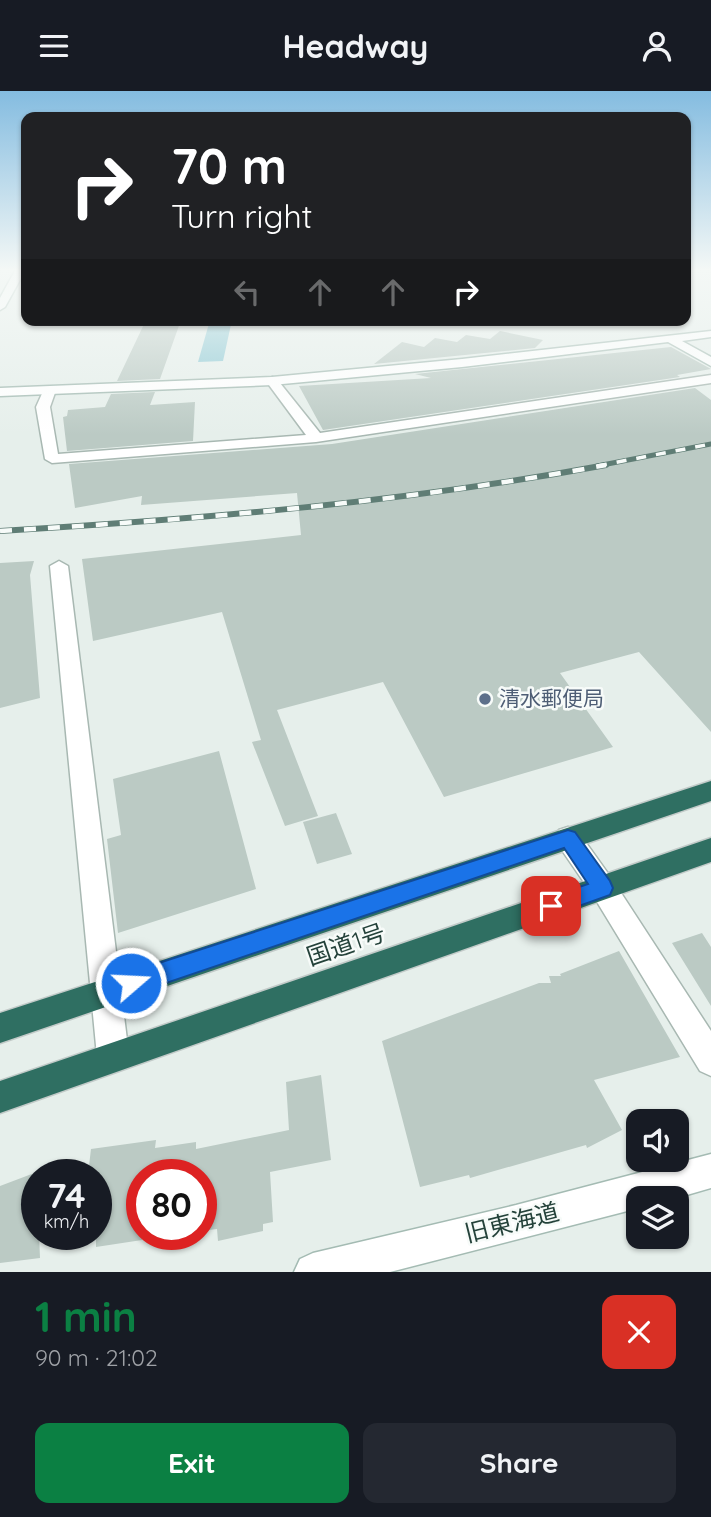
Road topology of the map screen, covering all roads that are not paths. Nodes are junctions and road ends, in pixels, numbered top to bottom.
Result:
1 (711, 334) edge
2 (672, 340) junction
3 (711, 362) edge
4 (711, 379) edge
5 (272, 381) junction
6 (50, 390) junction
7 (0, 392) edge
8 (316, 438) junction
9 (59, 566) dead end
10 (711, 791) edge
11 (568, 838) junction
12 (711, 850) edge
13 (603, 888) junction
14 (106, 992) junction
15 (0, 1028) edge
16 (113, 1056) junction
17 (711, 1060) edge
18 (0, 1097) edge
19 (711, 1171) edge
20 (313, 1272) edge

1 - 2 street
2 - 3 street
2 - 5 street
4 - 8 street
5 - 6 street
5 - 8 street
6 - 7 street
6 - 8 street
9 - 14 street
10 - 11 highway, 国道1号
11 - 13 street
11 - 14 highway, 国道1号
12 - 13 highway, 国道1号
13 - 16 highway, 国道1号
13 - 17 street
14 - 15 highway, 国道1号
14 - 16 street
16 - 18 highway, 国道1号
19 - 20 street, 旧東海道

